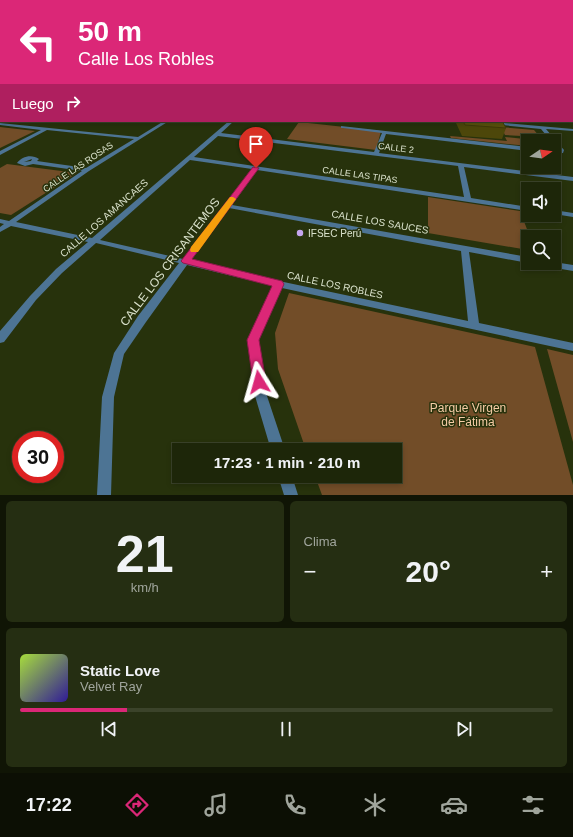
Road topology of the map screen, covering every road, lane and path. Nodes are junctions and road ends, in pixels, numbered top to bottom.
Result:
1 (164, 122) edge
2 (231, 122) edge
3 (488, 123) edge
4 (0, 124) edge
5 (542, 127) junction
6 (343, 128) dead end
7 (47, 129) junction
8 (573, 130) edge
9 (384, 132) junction
10 (218, 134) junction
11 (548, 134) edge
12 (138, 138) junction
13 (521, 148) edge
14 (0, 153) edge
15 (376, 154) junction
16 (188, 158) junction
17 (34, 162) dead end
18 (461, 165) junction
19 (256, 168) junction
20 (88, 170) junction
21 (573, 179) edge
22 (468, 200) junction
23 (227, 206) junction
24 (521, 208) edge
25 (561, 213) edge
26 (573, 215) edge
27 (0, 221) edge
28 (11, 223) junction
29 (0, 230) edge
30 (93, 240) junction
31 (465, 249) junction
32 (521, 259) edge
33 (186, 261) junction
34 (561, 266) edge
35 (573, 268) edge
36 (278, 284) junction
37 (474, 326) junction
38 (0, 339) edge
39 (573, 347) edge
40 (276, 443) edge
41 (288, 483) edge
42 (104, 495) edge
43 (291, 495) edge

1 - 12 street, CALLE LAS ROSAS
2 - 10 street, CALLE LOS AMANCAES
3 - 5 street
4 - 7 street
5 - 8 street
5 - 11 street
6 - 9 street
7 - 12 street
7 - 14 street
9 - 13 street
9 - 15 street
10 - 15 street, CALLE 2
10 - 16 street, CALLE LOS AMANCAES
12 - 20 street, CALLE LAS ROSAS
15 - 18 street, CALLE 2
16 - 19 street, CALLE LAS TIPAS
16 - 30 street, CALLE LOS AMANCAES
17 - 20 street
18 - 21 street, CALLE 2
18 - 22 street
19 - 22 street, CALLE LAS TIPAS
19 - 23 street, CALLE LOS CRISANTEMOS
20 - 28 street, CALLE LAS ROSAS
22 - 24 street, CALLE LAS TIPAS
23 - 31 street, CALLE LOS SAUCES
23 - 33 street, CALLE LOS CRISANTEMOS
25 - 26 street
27 - 28 street, CALLE LOS ROBLES
28 - 29 street, CALLE LAS ROSAS
28 - 30 street, CALLE LOS ROBLES
30 - 33 street, CALLE LOS ROBLES
30 - 38 street, CALLE LOS AMANCAES
31 - 32 street, CALLE LOS SAUCES
31 - 37 street
33 - 36 street, CALLE LOS ROBLES
33 - 42 street, CALLE LOS CRISANTEMOS
34 - 35 street
36 - 37 street, CALLE LOS ROBLES
36 - 40 street
37 - 39 street, CALLE LOS ROBLES
41 - 43 street

